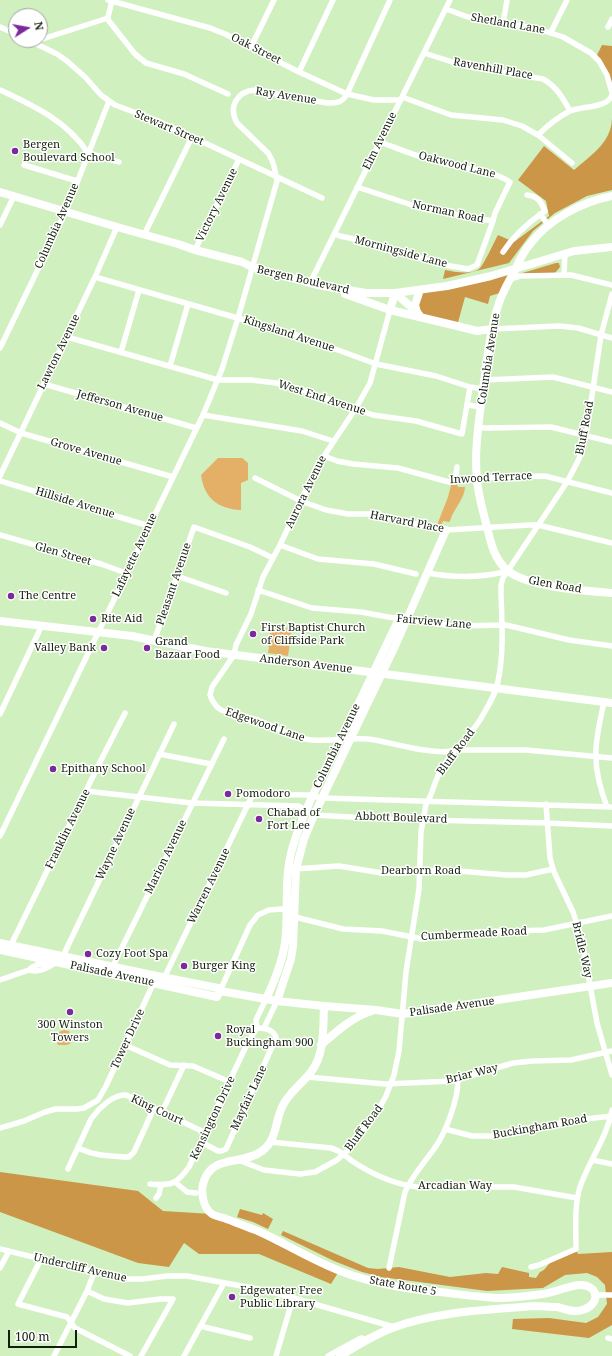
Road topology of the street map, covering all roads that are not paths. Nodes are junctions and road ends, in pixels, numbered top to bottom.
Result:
1 (110, 0) edge
2 (274, 0) edge
3 (333, 0) edge
4 (390, 0) edge
5 (450, 0) edge
6 (507, 0) edge
7 (567, 0) edge
8 (446, 9) junction
9 (108, 18) junction
10 (612, 19) edge
11 (504, 23) junction
12 (0, 27) edge
13 (608, 27) dead end
14 (7, 30) joint
15 (551, 32) junction
16 (0, 33) edge
17 (48, 36) edge
18 (251, 47) junction
19 (45, 48) edge
20 (424, 53) junction
21 (299, 72) junction
22 (0, 90) edge
23 (228, 94) dead end
24 (347, 94) junction
25 (612, 94) edge
26 (401, 99) junction
27 (109, 101) junction
28 (570, 111) junction
29 (538, 135) junction
30 (192, 137) junction
31 (380, 142) junction
32 (88, 153) junction
33 (239, 159) junction
34 (119, 162) dead end
35 (572, 163) dead end
36 (24, 166) dead end
37 (276, 177) junction
38 (77, 181) junction
39 (357, 187) junction
40 (0, 192) edge
41 (527, 195) dead end
42 (14, 196) junction
43 (612, 196) edge
44 (322, 198) dead end
45 (66, 211) junction
46 (542, 212) junction
47 (493, 222) junction
48 (0, 225) edge
49 (549, 226) junction
50 (117, 227) junction
51 (334, 234) junction
52 (144, 235) junction
53 (612, 247) edge
54 (195, 250) junction
55 (503, 252) dead end
56 (565, 253) junction
57 (252, 267) junction
58 (564, 274) junction
59 (95, 277) junction
60 (510, 279) junction
61 (314, 284) junction
62 (612, 285) edge
63 (139, 290) junction
64 (420, 290) junction
65 (395, 293) junction
66 (612, 294) edge
67 (188, 304) junction
68 (390, 310) junction
69 (419, 314) junction
70 (238, 318) junction
71 (492, 329) junction
72 (601, 335) junction
73 (67, 337) junction
74 (612, 338) edge
75 (0, 348) edge
76 (121, 352) junction
77 (376, 364) junction
78 (170, 366) junction
79 (218, 380) junction
80 (484, 380) junction
81 (44, 384) junction
82 (470, 386) junction
83 (593, 387) junction
84 (483, 389) junction
85 (612, 392) edge
86 (468, 405) junction
87 (481, 407) junction
88 (356, 408) junction
89 (203, 415) junction
90 (0, 423) edge
91 (478, 427) junction
92 (196, 428) junction
93 (21, 433) junction
94 (586, 436) junction
95 (333, 441) junction
96 (612, 442) edge
97 (324, 456) junction
98 (457, 467) dead end
99 (0, 476) edge
100 (173, 476) junction
101 (255, 478) dead end
102 (477, 479) junction
103 (0, 481) edge
104 (455, 482) junction
105 (567, 482) junction
106 (612, 493) edge
107 (301, 501) junction
108 (538, 525) junction
109 (149, 526) junction
110 (487, 527) junction
111 (446, 530) junction
112 (0, 535) edge
113 (612, 543) edge
114 (280, 545) junction
115 (273, 558) junction
116 (508, 571) junction
117 (126, 573) junction
118 (428, 573) junction
119 (416, 574) dead end
120 (178, 576) junction
121 (258, 590) junction
122 (226, 593) dead end
123 (612, 593) edge
124 (407, 619) junction
125 (0, 621) edge
126 (42, 625) junction
127 (501, 625) junction
128 (100, 631) junction
129 (154, 641) junction
130 (612, 646) edge
131 (234, 655) junction
132 (377, 674) junction
133 (496, 689) junction
134 (608, 703) edge
135 (125, 713) dead end
136 (0, 714) edge
137 (174, 724) dead end
138 (351, 738) junction
139 (224, 739) dead end
140 (340, 740) junction
141 (456, 750) junction
142 (159, 754) junction
143 (595, 756) junction
144 (612, 758) edge
145 (211, 764) junction
146 (86, 791) junction
147 (240, 794) dead end
148 (253, 794) junction
149 (313, 796) junction
150 (139, 797) junction
151 (322, 798) junction
152 (429, 801) junction
153 (192, 803) junction
154 (546, 804) junction
155 (248, 805) junction
156 (609, 807) edge
157 (307, 810) junction
158 (314, 815) junction
159 (423, 819) junction
160 (547, 823) junction
161 (612, 826) edge
162 (0, 836) edge
163 (292, 869) junction
164 (553, 869) junction
165 (419, 872) junction
166 (286, 911) junction
167 (294, 916) junction
168 (612, 916) edge
169 (577, 924) junction
170 (412, 937) junction
171 (0, 943) edge
172 (11, 945) junction
173 (0, 946) edge
174 (0, 950) edge
175 (63, 956) junction
176 (56, 963) junction
177 (113, 966) junction
178 (105, 973) junction
179 (158, 979) junction
180 (0, 980) edge
181 (612, 983) edge
182 (590, 986) junction
183 (220, 991) junction
184 (266, 999) junction
185 (277, 1001) junction
186 (324, 1006) junction
187 (376, 1010) junction
188 (403, 1014) junction
189 (257, 1028) junction
190 (264, 1028) junction
191 (126, 1044) junction
192 (321, 1045) junction
193 (612, 1051) edge
194 (606, 1052) junction
195 (184, 1065) junction
196 (612, 1075) edge
197 (307, 1077) junction
198 (458, 1080) junction
199 (230, 1082) junction
200 (391, 1085) junction
201 (154, 1108) junction
202 (162, 1112) junction
203 (612, 1114) edge
204 (0, 1128) edge
205 (445, 1129) junction
206 (206, 1133) junction
207 (201, 1142) junction
208 (270, 1142) junction
209 (78, 1148) junction
210 (345, 1153) junction
211 (236, 1159) junction
212 (592, 1160) junction
213 (612, 1164) edge
214 (68, 1169) dead end
215 (176, 1182) junction
216 (150, 1184) dead end
217 (160, 1185) junction
218 (408, 1186) junction
219 (196, 1193) dead end
220 (156, 1198) dead end
221 (577, 1198) junction
222 (0, 1249) edge
223 (9, 1251) junction
224 (41, 1259) junction
225 (531, 1266) dead end
226 (0, 1268) edge
227 (389, 1268) dead end
228 (94, 1273) junction
229 (224, 1283) junction
230 (87, 1291) junction
231 (595, 1295) junction
232 (612, 1295) edge
233 (293, 1298) junction
234 (70, 1322) junction
235 (200, 1326) junction
236 (394, 1327) junction
237 (250, 1338) dead end
238 (368, 1340) junction
239 (54, 1356) edge
240 (130, 1356) edge
241 (142, 1356) edge
242 (184, 1356) edge
243 (276, 1356) edge
244 (328, 1356) edge
245 (340, 1356) edge

1 - 9 street
1 - 18 street, Oak Street
2 - 18 street
3 - 21 street
4 - 24 street
5 - 8 street, Elm Avenue
6 - 11 street
7 - 15 street
8 - 11 street, Shetland Lane
8 - 20 street, Elm Avenue
9 - 17 street
9 - 23 street
10 - 13 street
11 - 15 street, Shetland Lane
12 - 14 street
14 - 16 street
15 - 25 street, Shetland Lane
18 - 21 street, Oak Street
19 - 27 street, Stewart Street
20 - 26 street, Elm Avenue
20 - 28 street, Ravenhill Place
21 - 24 street, Oak Street
22 - 32 street
24 - 26 street, Oak Street
24 - 37 street, Ray Avenue
25 - 28 street
26 - 29 street, Oak Street
26 - 31 street, Elm Avenue
27 - 30 street, Stewart Street
27 - 32 street, Columbia Avenue
28 - 29 street
29 - 35 street, Oak Street
30 - 33 street, Stewart Street
30 - 52 street
31 - 39 street, Elm Avenue
31 - 47 street, Oakwood Lane
32 - 34 street
32 - 38 street, Columbia Avenue
33 - 37 street, Stewart Street
33 - 54 street, Victory Avenue
36 - 38 street
37 - 44 street, Stewart Street
37 - 57 street, Ray Avenue
38 - 45 street, Columbia Avenue
39 - 47 street, Norman Road
39 - 51 street, Elm Avenue
40 - 42 main road, Bergen Boulevard
41 - 46 street
42 - 45 main road, Bergen Boulevard
42 - 48 street
43 - 49 main road, Columbia Avenue
45 - 50 main road, Bergen Boulevard
45 - 75 street, Columbia Avenue
46 - 49 street
46 - 55 street
47 - 51 street, Morningside Lane
49 - 60 main road, Columbia Avenue
50 - 52 main road, Bergen Boulevard
50 - 59 street, Lawton Avenue
51 - 61 street, Elm Avenue
52 - 54 main road, Bergen Boulevard
53 - 56 main road, Bergen Boulevard
54 - 57 main road, Bergen Boulevard
56 - 58 street
56 - 64 main road, Bergen Boulevard
57 - 61 main road, Bergen Boulevard
57 - 70 street, Lafayette Avenue
58 - 60 street
58 - 62 street
59 - 63 street, Kingsland Avenue
59 - 73 street, Lawton Avenue
60 - 71 main road, Columbia Avenue
61 - 65 main road, Bergen Boulevard
61 - 68 main road
63 - 67 street, Kingsland Avenue
63 - 76 street
64 - 65 main road, Bergen Boulevard
64 - 69 main road
65 - 68 main road
65 - 69 main road
66 - 72 street, Bluff Road
67 - 70 street, Kingsland Avenue
67 - 78 street
68 - 69 main road
68 - 77 street, Aurora Avenue
69 - 71 main road
70 - 77 street, Kingsland Avenue
70 - 79 street, Lafayette Avenue
71 - 72 street
71 - 80 main road, Columbia Avenue
72 - 74 street
72 - 83 street, Bluff Road
73 - 76 street, West End Avenue
73 - 81 street, Lawton Avenue
76 - 78 street, West End Avenue
77 - 82 street, Kingsland Avenue
77 - 88 street, Aurora Avenue
78 - 79 street, West End Avenue
79 - 88 street, West End Avenue
79 - 89 street, Lafayette Avenue
80 - 83 street
80 - 84 main road, Columbia Avenue
81 - 92 street, Jefferson Avenue
81 - 93 street, Lawton Avenue
82 - 84 street, Kingsland Avenue
82 - 86 street
83 - 85 street
83 - 94 street, Bluff Road
84 - 87 main road, Columbia Avenue
86 - 87 street
86 - 88 street, West End Avenue
87 - 91 main road, Columbia Avenue
88 - 95 street, Aurora Avenue
89 - 92 street, Lafayette Avenue
89 - 95 street
90 - 93 street, Grove Avenue
91 - 94 street
91 - 102 main road, Columbia Avenue
92 - 100 street, Lafayette Avenue
93 - 99 street, Lawton Avenue
93 - 100 street, Grove Avenue
94 - 96 street
94 - 105 street, Bluff Road
95 - 97 street, Aurora Avenue
97 - 104 street, Inwood Terrace
97 - 107 street, Aurora Avenue
98 - 104 street
100 - 109 street, Lafayette Avenue
101 - 107 street, Harvard Place
102 - 104 street, Inwood Terrace
102 - 105 street, Inwood Terrace
102 - 110 main road, Columbia Avenue
103 - 109 street, Hillside Avenue
105 - 106 street, Inwood Terrace
105 - 108 street, Bluff Road
107 - 111 street, Harvard Place
107 - 114 street, Aurora Avenue
108 - 110 street, Harvard Place
108 - 113 street, Harvard Place
108 - 116 street, Bluff Road
109 - 117 street, Lafayette Avenue
110 - 111 street, Harvard Place
110 - 116 main road, Columbia Avenue
111 - 118 main road, Columbia Avenue
112 - 117 street, Glen Street
114 - 115 street, Aurora Avenue
114 - 119 street
115 - 120 street, Pleasant Avenue
115 - 121 street, Aurora Avenue
116 - 118 street
116 - 123 main road, Glen Road
116 - 127 street, Bluff Road
117 - 128 street, Lafayette Avenue
118 - 124 main road, Columbia Avenue
120 - 122 street
120 - 129 street, Pleasant Avenue
121 - 124 street, Fairview Lane
121 - 131 street, Aurora Avenue
124 - 127 street, Fairview Lane
124 - 132 main road, Columbia Avenue
125 - 126 main road, Anderson Avenue
126 - 128 main road, Anderson Avenue
126 - 136 street
127 - 130 street, Fairview Lane
127 - 133 street, Bluff Road
128 - 129 main road, Anderson Avenue
128 - 162 street, Lafayette Avenue
129 - 131 main road, Anderson Avenue
131 - 132 main road, Anderson Avenue
131 - 140 street, Edgewood Lane
132 - 133 main road, Anderson Avenue
132 - 138 main road, Columbia Avenue
132 - 140 main road, Columbia Avenue
133 - 134 main road, Anderson Avenue
133 - 141 street, Bluff Road
134 - 143 street
135 - 146 street, Franklin Avenue
137 - 142 street, Wayne Avenue
138 - 140 street, Edgewood Lane
138 - 141 street, Edgewood Lane
138 - 151 main road, Columbia Avenue
139 - 145 street, Marion Avenue
140 - 149 main road, Columbia Avenue
141 - 143 street, Edgewood Lane
141 - 152 street, Bluff Road
142 - 145 street
142 - 150 street, Wayne Avenue
143 - 144 street, Edgewood Lane
143 - 156 street
145 - 153 street, Marion Avenue
146 - 150 street
146 - 172 street, Franklin Avenue
147 - 148 street, Abbott Boulevard
148 - 149 street, Abbott Boulevard
148 - 155 street, Warren Avenue
149 - 151 street, Abbott Boulevard
149 - 157 main road, Columbia Avenue
150 - 153 street
150 - 175 street, Wayne Avenue
151 - 152 street, Abbott Boulevard
151 - 158 main road, Columbia Avenue
152 - 154 street, Abbott Boulevard
152 - 159 street, Bluff Road
153 - 155 street
153 - 177 street, Marion Avenue
154 - 156 street, Abbott Boulevard
154 - 160 street, Bridle Way
155 - 157 street
155 - 179 street, Warren Avenue
157 - 158 street
157 - 163 main road, Columbia Avenue
158 - 159 street, Abbott Boulevard
158 - 163 main road, Columbia Avenue
159 - 160 street, Abbott Boulevard
159 - 165 street, Bluff Road
160 - 161 street, Abbott Boulevard
160 - 164 street, Bridle Way
163 - 165 street, Dearborn Road
163 - 166 main road, Columbia Avenue
163 - 167 main road, Columbia Avenue
164 - 165 street, Dearborn Road
164 - 169 street, Bridle Way
165 - 170 street, Bluff Road
166 - 167 street, Cumbermeade Road
166 - 183 street
166 - 184 main road, Columbia Avenue
167 - 170 street, Cumbermeade Road
167 - 185 main road, Columbia Avenue
168 - 169 street, Cumbermeade Road
169 - 170 street, Cumbermeade Road
169 - 182 street, Bridle Way
170 - 188 street, Bluff Road
171 - 172 main road, Palisade Avenue
172 - 173 main road
172 - 175 main road, Palisade Avenue
174 - 176 main road, Palisade Avenue
175 - 176 street, Wayne Avenue
175 - 177 main road, Palisade Avenue
176 - 178 main road, Palisade Avenue
176 - 180 street
177 - 178 street, Marion Avenue
177 - 179 main road, Palisade Avenue
178 - 179 main road, Palisade Avenue
179 - 183 main road, Palisade Avenue
179 - 183 main road, Palisade Avenue
179 - 191 street, Tower Drive
181 - 182 main road, Palisade Avenue
182 - 188 main road, Palisade Avenue
182 - 194 street, Bridle Way
183 - 184 main road, Palisade Avenue
184 - 185 main road, Palisade Avenue
184 - 189 street, Kensington Drive
185 - 186 main road, Palisade Avenue
185 - 190 street
186 - 187 main road, Palisade Avenue
186 - 192 main road, State Route 5
187 - 188 main road, Palisade Avenue
187 - 192 main road
188 - 200 street, Bluff Road
189 - 190 street
189 - 199 street, Kensington Drive
190 - 207 street, Mayfair Lane
191 - 195 street
191 - 204 street, Tower Drive
192 - 197 main road, State Route 5
193 - 194 street, Briar Way
194 - 196 street, Bridle Way
194 - 198 street, Briar Way
195 - 199 street
195 - 202 street
197 - 200 street, Briar Way
197 - 208 main road, State Route 5
198 - 200 street, Briar Way
198 - 205 street
199 - 206 street, Kensington Drive
200 - 210 street, Bluff Road
201 - 202 street, King Court
201 - 209 street, King Court
201 - 209 street
202 - 206 street, King Court
203 - 205 street, Buckingham Road
203 - 212 street
205 - 218 street
206 - 207 street, Kensington Drive
207 - 215 street, Kensington Drive
208 - 210 street, Arcadian Way
208 - 211 main road, State Route 5
209 - 214 street
210 - 211 street, Bluff Road
210 - 218 street, Arcadian Way
211 - 231 main road, State Route 5
212 - 213 street
212 - 221 street
215 - 217 street
215 - 219 street
216 - 217 street
217 - 220 street
218 - 221 street, Arcadian Way
218 - 227 street
221 - 225 street
222 - 223 street, Undercliff Avenue
223 - 224 street, Undercliff Avenue
223 - 226 street
224 - 228 street, Undercliff Avenue
224 - 234 street
228 - 229 street, Undercliff Avenue
228 - 230 street
229 - 233 street, Undercliff Avenue
229 - 235 street
230 - 234 street
230 - 241 street
231 - 232 street
231 - 236 main road
233 - 236 street, Undercliff Avenue
233 - 243 street
234 - 239 street
234 - 240 street
235 - 237 street
235 - 242 street
236 - 238 main road
238 - 244 street
238 - 245 main road

